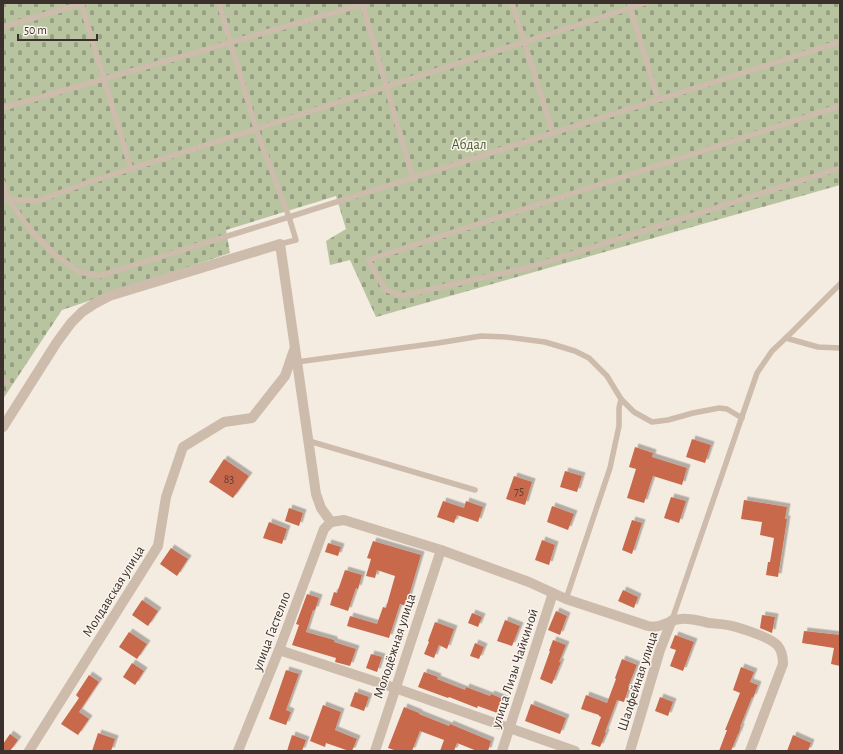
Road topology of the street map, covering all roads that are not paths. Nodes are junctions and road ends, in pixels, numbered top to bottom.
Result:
1 (82, 3) edge
2 (219, 3) edge
3 (364, 3) edge
4 (512, 3) edge
5 (646, 3) edge
6 (630, 5) edge
7 (3, 27) edge
8 (230, 42) junction
9 (524, 42) junction
10 (840, 42) edge
11 (104, 79) junction
12 (386, 87) junction
13 (658, 100) junction
14 (840, 106) edge
15 (3, 108) edge
16 (256, 129) junction
17 (553, 133) junction
18 (840, 168) edge
19 (131, 169) junction
20 (413, 178) junction
21 (3, 182) edge
22 (5, 199) edge
23 (289, 217) junction
24 (280, 244) junction
25 (840, 284) edge
26 (786, 338) junction
27 (296, 346) junction
28 (840, 348) edge
29 (297, 362) junction
30 (620, 400) junction
31 (742, 418) junction
32 (3, 427) edge
33 (309, 441) junction
34 (475, 490) dead end
35 (331, 522) junction
36 (441, 550) junction
37 (553, 593) junction
38 (566, 599) junction
39 (672, 620) junction
40 (279, 650) junction
41 (395, 688) junction
42 (510, 729) junction
43 (29, 751) edge
44 (238, 751) edge
45 (375, 751) edge
46 (502, 751) edge
47 (575, 751) edge
48 (630, 751) edge
49 (750, 751) edge

1 - 7 lane
1 - 11 lane
2 - 8 lane
3 - 8 lane
3 - 12 lane
4 - 9 lane
5 - 6 lane
6 - 9 lane
6 - 13 lane
8 - 11 lane
8 - 16 lane
9 - 12 lane
9 - 17 lane
10 - 13 lane
11 - 15 lane
11 - 19 lane
12 - 16 lane
12 - 20 lane
13 - 17 lane
14 - 18 lane
16 - 19 lane
16 - 23 lane
17 - 20 lane
19 - 22 lane
20 - 23 lane
21 - 22 lane
22 - 23 lane
23 - 24 lane
24 - 27 street
24 - 32 street
25 - 26 lane
26 - 28 lane
26 - 31 lane
27 - 29 street
27 - 43 street, Молдавская улица
29 - 30 lane
29 - 33 street
30 - 31 lane
30 - 38 lane
31 - 39 lane
33 - 34 lane
33 - 35 street
35 - 36 street
35 - 40 street, улица Гастелло
36 - 37 street
36 - 41 street, Молодёжная улица
37 - 38 street
37 - 42 street, улица Лизы Чайкиной
38 - 39 street
39 - 48 street, Шалфейная улица
39 - 49 street
40 - 41 street
40 - 44 street, улица Гастелло
41 - 42 street
41 - 45 street, Молодёжная улица
42 - 46 street, улица Лизы Чайкиной
42 - 47 street

